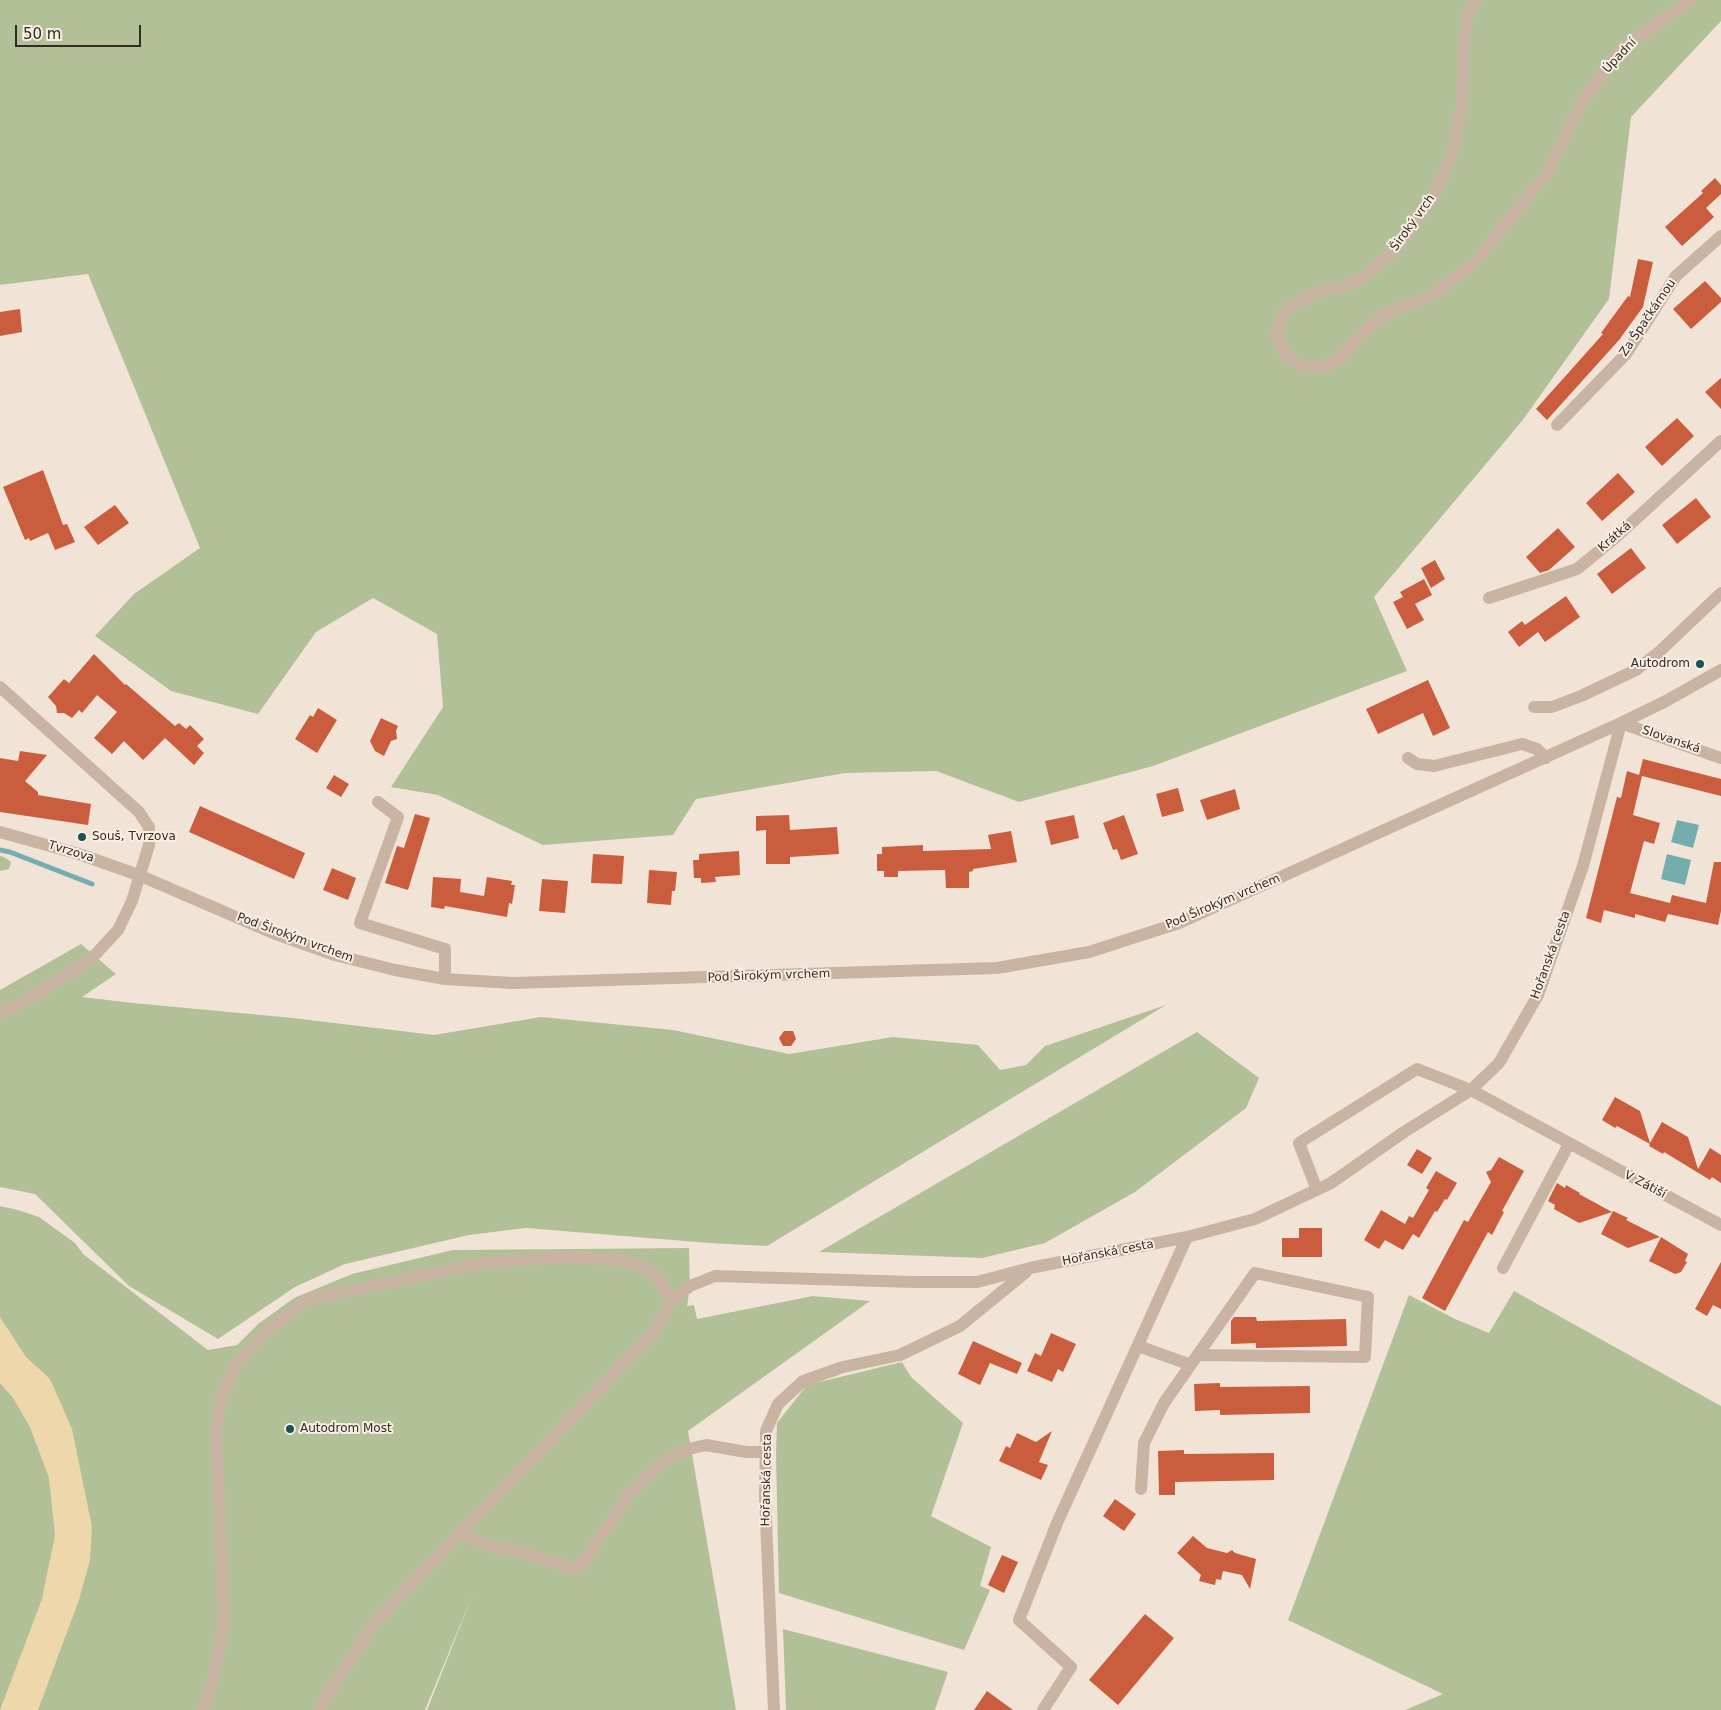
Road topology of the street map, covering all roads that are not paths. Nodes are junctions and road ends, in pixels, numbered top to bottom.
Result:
1 (1476, 0) edge
2 (1691, 0) edge
3 (1581, 104) joint
4 (1721, 236) edge
5 (1556, 425) dead end
6 (1721, 441) edge
7 (1721, 593) edge
8 (1489, 598) dead end
9 (1721, 670) edge
10 (0, 687) edge
11 (1534, 707) dead end
12 (1621, 723) junction
13 (1408, 758) dead end
14 (1546, 758) junction
15 (1721, 758) edge
16 (378, 802) dead end
17 (0, 832) edge
18 (141, 876) junction
19 (445, 978) junction
20 (0, 1014) edge
21 (1471, 1090) junction
22 (1569, 1144) junction
23 (1317, 1190) junction
24 (1721, 1225) edge
25 (1187, 1237) junction
26 (1030, 1268) junction
27 (1503, 1268) dead end
28 (671, 1301) junction
29 (1138, 1346) junction
30 (1194, 1360) junction
31 (766, 1452) junction
32 (1141, 1489) dead end
33 (460, 1533) junction
34 (204, 1710) edge
35 (318, 1710) edge
36 (774, 1710) edge
37 (1043, 1710) edge

1 - 3 street, Široký vrch
2 - 3 street, Úpadní
4 - 5 street, Za Špačkárnou
6 - 8 street, Krátká
7 - 11 street
9 - 12 street, Pod Širokým vrchem
10 - 18 street
12 - 14 street, Pod Širokým vrchem
12 - 15 street, Slovanská
12 - 21 street, Hořanská cesta
13 - 14 street
14 - 19 street, Pod Širokým vrchem
16 - 19 street
17 - 18 street, Tvrzova
18 - 19 street, Pod Širokým vrchem
18 - 20 street
21 - 22 street, V Zátiší
21 - 23 street, Hořanská cesta
21 - 23 street, V Zátiší
22 - 24 street, V Zátiší
22 - 27 street
23 - 25 street, Hořanská cesta
25 - 26 street, Hořanská cesta
25 - 29 street
26 - 28 street
26 - 31 street, Hořanská cesta
28 - 33 street
28 - 34 street
29 - 30 street
29 - 37 street
30 - 30 street
30 - 32 street
31 - 33 street
31 - 36 street, Hořanská cesta
33 - 35 street

